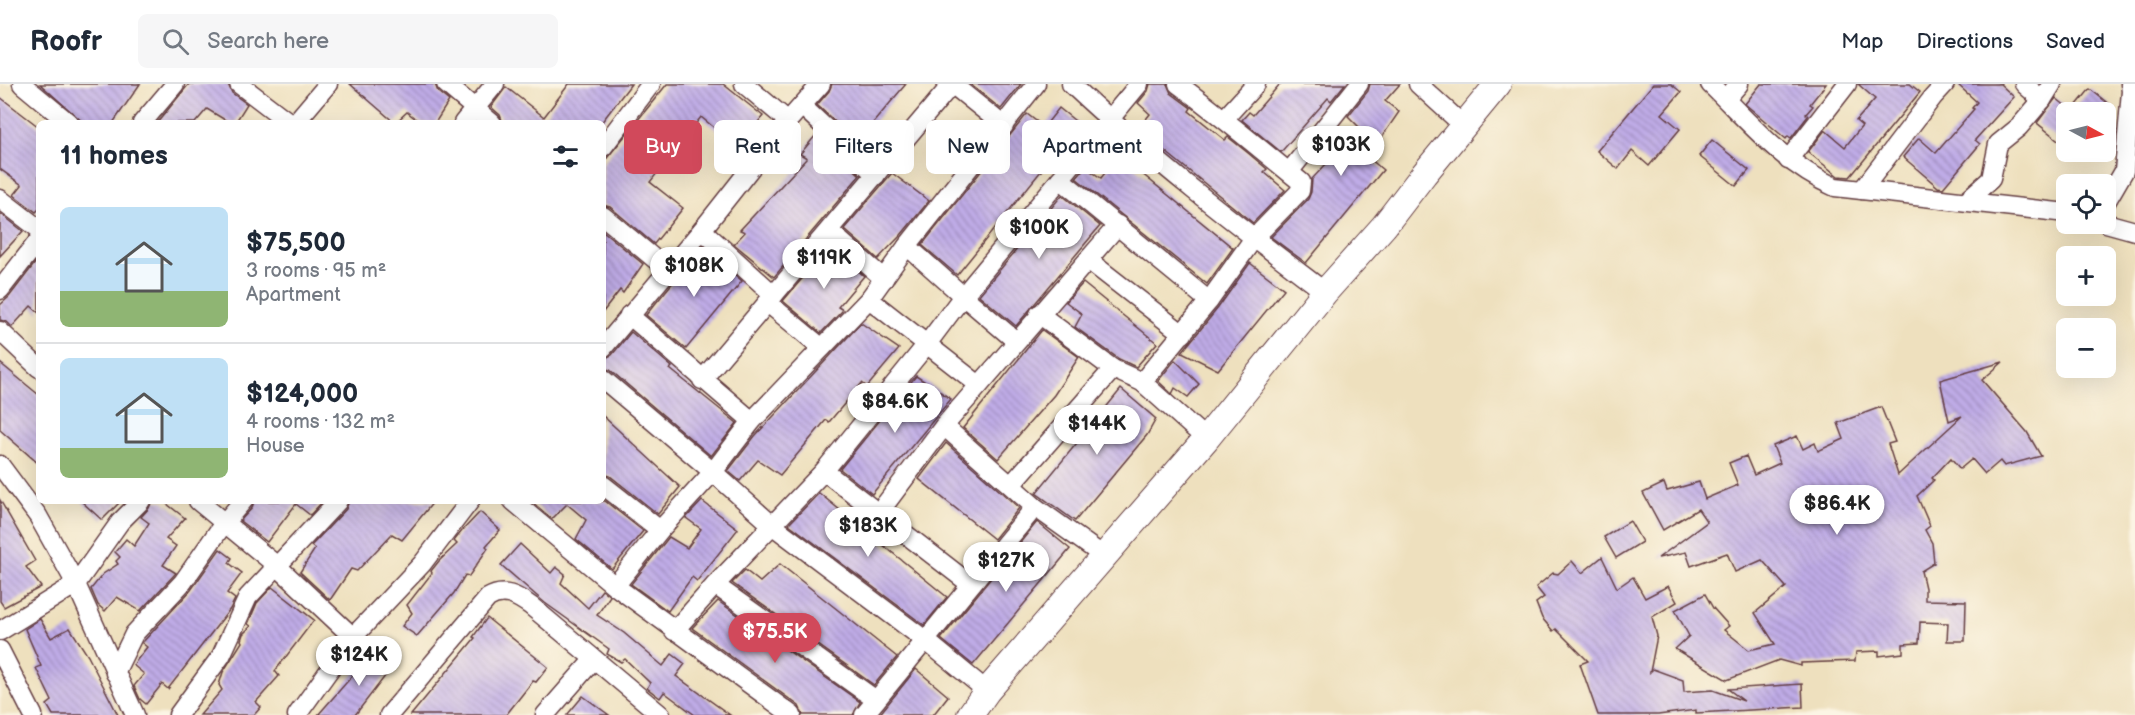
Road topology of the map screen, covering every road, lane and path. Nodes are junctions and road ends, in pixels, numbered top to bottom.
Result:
1 (22, 84) edge
2 (239, 84) edge
3 (328, 84) edge
4 (446, 84) edge
5 (495, 84) edge
6 (651, 84) edge
7 (744, 84) edge
8 (821, 84) edge
9 (952, 84) edge
10 (1036, 84) edge
11 (1071, 84) edge
12 (1139, 84) edge
13 (1178, 84) edge
14 (1256, 84) edge
15 (1359, 84) edge
16 (1418, 84) edge
17 (1498, 84) edge
18 (1710, 84) edge
19 (1739, 84) edge
20 (1847, 84) edge
21 (1945, 84) edge
22 (2024, 84) edge
23 (2052, 84) edge
24 (2130, 84) edge
25 (171, 85) edge
26 (1726, 99) junction
27 (2042, 100) junction
28 (802, 106) junction
29 (474, 108) junction
30 (1225, 118) junction
31 (65, 120) edge
32 (144, 120) edge
33 (286, 120) edge
34 (298, 120) edge
35 (465, 120) edge
36 (488, 120) edge
37 (787, 120) edge
38 (789, 120) edge
39 (997, 120) edge
40 (1009, 120) edge
41 (1110, 120) joint
42 (1464, 126) junction
43 (606, 143) edge
44 (1788, 160) junction
45 (1163, 163) edge
46 (1289, 172) junction
47 (746, 174) edge
48 (965, 174) edge
49 (1065, 174) edge
50 (876, 175) junction
51 (1060, 180) junction
52 (2116, 185) edge
53 (1862, 190) junction
54 (0, 199) edge
55 (1966, 201) junction
56 (2056, 212) edge
57 (606, 218) edge
58 (1118, 225) junction
59 (2116, 226) edge
60 (36, 227) edge
61 (702, 230) junction
62 (829, 231) junction
63 (2135, 231) edge
64 (1254, 238) junction
65 (36, 244) edge
66 (907, 246) junction
67 (1088, 260) junction
68 (668, 270) junction
69 (884, 279) junction
70 (0, 290) edge
71 (1325, 292) junction
72 (963, 296) junction
73 (771, 299) junction
74 (869, 299) junction
75 (1209, 301) junction
76 (1040, 314) junction
77 (629, 315) junction
78 (0, 331) edge
79 (1183, 334) junction
80 (1016, 341) junction
81 (606, 344) edge
82 (927, 344) junction
83 (822, 348) junction
84 (36, 362) edge
85 (1113, 369) junction
86 (702, 380) junction
87 (606, 382) edge
88 (1142, 382) junction
89 (979, 385) junction
90 (752, 421) junction
91 (944, 426) junction
92 (1206, 439) junction
93 (0, 465) edge
94 (824, 471) junction
95 (712, 472) junction
96 (1011, 485) junction
97 (606, 487) edge
98 (47, 504) edge
99 (138, 504) edge
100 (202, 504) edge
101 (240, 504) edge
102 (335, 504) edge
103 (468, 504) edge
104 (517, 504) edge
105 (1035, 507) junction
106 (878, 514) junction
107 (38, 516) junction
108 (224, 523) junction
109 (772, 525) junction
110 (660, 530) junction
111 (1105, 557) junction
112 (276, 565) junction
113 (76, 584) junction
114 (970, 584) junction
115 (715, 585) junction
116 (615, 586) junction
117 (0, 631) edge
118 (674, 631) junction
119 (353, 637) junction
120 (925, 640) junction
121 (0, 650) edge
122 (594, 660) junction
123 (115, 673) junction
124 (987, 691) junction
125 (876, 700) junction
126 (33, 715) edge
127 (135, 715) edge
128 (178, 715) edge
129 (297, 715) edge
130 (389, 715) edge
131 (545, 715) edge
132 (661, 715) edge
133 (792, 715) edge
134 (864, 715) edge
135 (970, 715) edge

1 - 31 street
2 - 33 street
3 - 34 street
4 - 29 street
5 - 29 street
6 - 43 street
7 - 37 street
8 - 28 street
9 - 39 street
9 - 50 street
10 - 40 street
11 - 41 street
12 - 41 street
13 - 30 street
14 - 30 street
15 - 46 street
16 - 42 street
17 - 42 street
18 - 26 street
19 - 26 street
20 - 44 street
21 - 53 street
22 - 27 street
23 - 27 street
24 - 52 street
25 - 32 street
26 - 44 street
27 - 55 street
28 - 38 street
28 - 50 street
29 - 35 street
29 - 36 street
30 - 46 street
42 - 71 street
44 - 53 street
45 - 64 street
46 - 64 street
47 - 61 street
48 - 66 street
49 - 51 street
50 - 62 street
51 - 58 street
51 - 72 street
53 - 55 street
54 - 60 street
55 - 56 street
57 - 68 street
58 - 67 street
58 - 75 street
59 - 63 street
61 - 68 street
61 - 73 street
62 - 69 street
62 - 73 street
64 - 71 street
64 - 75 street
65 - 70 street
66 - 69 street
66 - 72 street
67 - 76 street
67 - 79 street
68 - 77 street
69 - 74 street
71 - 92 street
72 - 80 street
72 - 82 street
73 - 83 street
73 - 86 street
74 - 82 street
74 - 83 street
75 - 79 street
76 - 80 street
76 - 85 street
77 - 81 street
77 - 86 street
78 - 84 street
79 - 88 street
80 - 89 street
82 - 89 street
82 - 94 street
83 - 90 street
85 - 88 street
85 - 96 street
86 - 90 street
87 - 95 street
88 - 92 street
89 - 91 street
90 - 95 street
91 - 96 street
91 - 106 street
92 - 111 street
93 - 107 street
94 - 106 street
94 - 109 street
95 - 109 street
95 - 110 street
96 - 105 street
97 - 110 street
98 - 107 street
99 - 113 street
100 - 108 street
101 - 108 street
102 - 112 street
103 - 119 street
104 - 116 street
105 - 111 street
105 - 114 street
106 - 114 street
107 - 113 street
108 - 112 street
108 - 123 street
109 - 115 street
109 - 120 street
110 - 116 street
111 - 124 street
112 - 119 street
112 - 128 street
113 - 117 street
113 - 123 street
114 - 120 street
115 - 118 street
115 - 125 street
116 - 118 street
118 - 133 street
119 - 129 street
120 - 124 street
120 - 125 street
121 - 126 street
122 - 130 street
122 - 131 street
122 - 132 street
123 - 127 street
124 - 135 street
125 - 134 street

